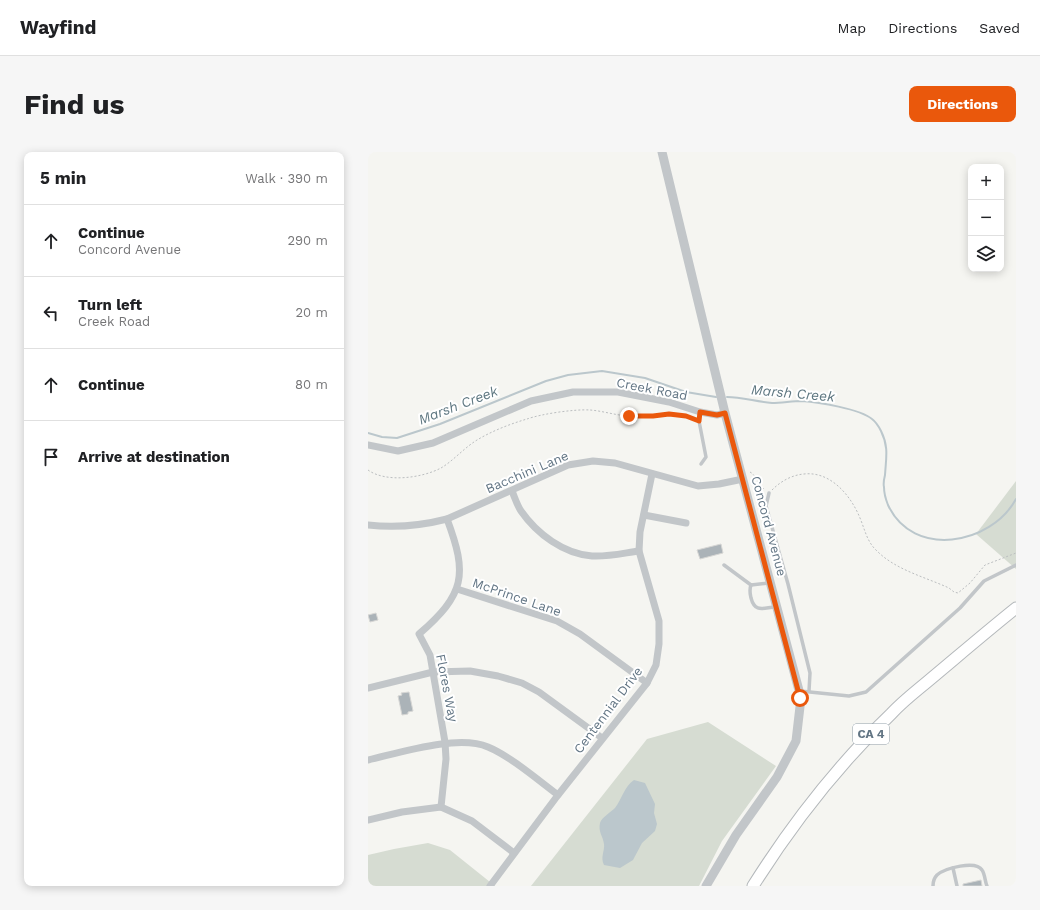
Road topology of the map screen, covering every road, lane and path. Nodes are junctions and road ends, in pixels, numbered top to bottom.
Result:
1 (662, 152) edge
2 (700, 412) junction
3 (725, 413) junction
4 (699, 421) junction
5 (368, 445) edge
6 (701, 464) dead end
7 (368, 470) edge
8 (652, 474) junction
9 (745, 475) junction
10 (512, 491) junction
11 (769, 493) junction
12 (644, 515) junction
13 (447, 519) junction
14 (686, 523) dead end
15 (368, 525) edge
16 (639, 551) junction
17 (1016, 553) edge
18 (724, 565) dead end
19 (1016, 565) edge
20 (770, 583) junction
21 (751, 585) junction
22 (457, 589) junction
23 (776, 606) junction
24 (1016, 608) edge
25 (433, 672) junction
26 (647, 683) junction
27 (368, 688) edge
28 (799, 690) junction
29 (809, 692) junction
30 (602, 738) junction
31 (444, 742) junction
32 (368, 760) edge
33 (558, 795) junction
34 (441, 807) junction
35 (368, 820) edge
36 (514, 853) junction
37 (953, 868) junction
38 (490, 886) edge
39 (706, 886) edge
40 (753, 886) edge
41 (933, 886) edge
42 (956, 886) edge
43 (987, 886) edge

1 - 3 street, Concord Avenue
2 - 3 street, Creek Road
2 - 4 lane
2 - 5 street, Creek Road
3 - 9 street, Concord Avenue
4 - 6 lane
4 - 7 path
8 - 9 street, Bacchini Lane
8 - 10 street, Bacchini Lane
8 - 12 street, Centennial Drive
9 - 11 path
9 - 20 street, Concord Avenue
10 - 13 street, Bacchini Lane
10 - 16 street
11 - 17 path
11 - 29 lane
12 - 14 street
12 - 16 street, Centennial Drive
13 - 15 street, Bacchini Lane
13 - 22 street, Flores Way
16 - 26 street, Centennial Drive
18 - 21 lane
19 - 29 lane
20 - 21 lane
20 - 23 street, Concord Avenue
21 - 23 lane
22 - 25 street, Flores Way
22 - 26 street, McPrince Lane
23 - 28 street, Concord Avenue
24 - 40 highway, CA 4
25 - 27 street
25 - 30 street
25 - 31 street, Flores Way
26 - 30 street, Centennial Drive
28 - 29 lane
28 - 39 street, Concord Avenue
30 - 33 street, Centennial Drive
31 - 32 street
31 - 33 street
31 - 34 street, Flores Way
33 - 36 street, Centennial Drive
34 - 35 street
34 - 36 street
36 - 38 street, Centennial Drive
37 - 41 lane
37 - 42 lane
37 - 43 lane

